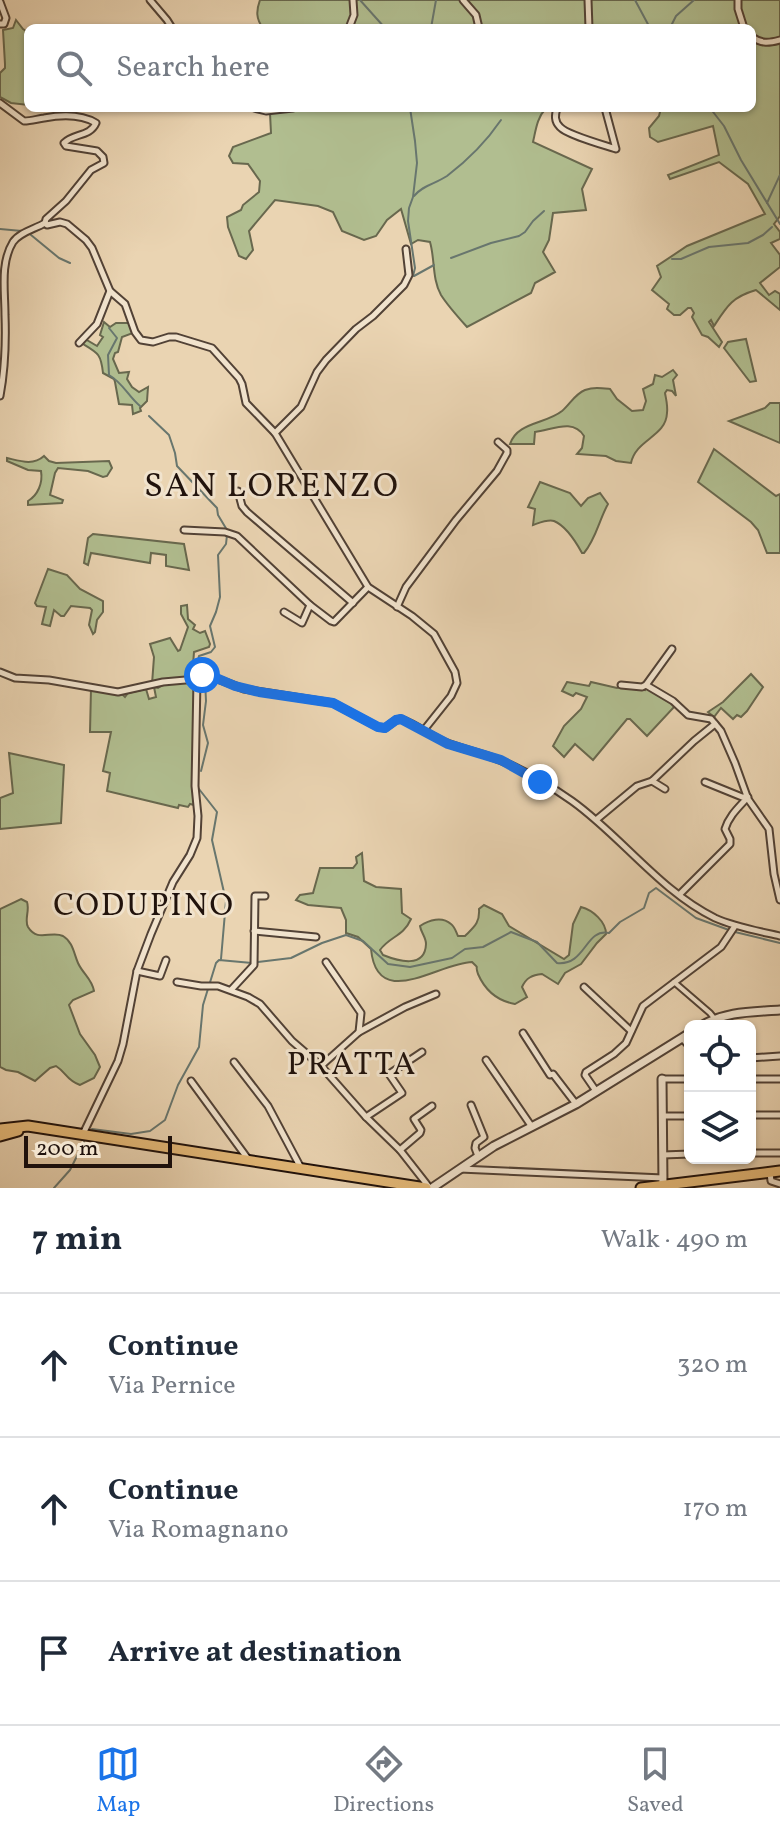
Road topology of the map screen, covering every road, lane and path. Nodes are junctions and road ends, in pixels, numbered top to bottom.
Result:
1 (150, 0) edge
2 (353, 0) edge
3 (463, 0) edge
4 (588, 0) edge
5 (738, 0) edge
6 (0, 2) edge
7 (0, 24) edge
8 (170, 24) edge
9 (351, 24) edge
10 (478, 24) edge
11 (589, 24) edge
12 (743, 24) edge
13 (756, 39) edge
14 (780, 40) edge
15 (0, 103) edge
16 (557, 112) edge
17 (606, 112) edge
18 (45, 223) junction
19 (406, 249) dead end
20 (110, 291) junction
21 (79, 343) dead end
22 (0, 396) edge
23 (275, 433) junction
24 (498, 442) dead end
25 (238, 491) dead end
26 (184, 530) dead end
27 (368, 587) junction
28 (353, 603) junction
29 (310, 605) junction
30 (397, 607) junction
31 (284, 612) dead end
32 (672, 649) dead end
33 (0, 672) edge
34 (198, 678) junction
35 (621, 685) dead end
36 (646, 685) junction
37 (715, 724) junction
38 (424, 730) junction
39 (652, 781) junction
40 (705, 782) dead end
41 (665, 789) dead end
42 (748, 797) junction
43 (596, 820) junction
44 (680, 895) junction
45 (265, 896) dead end
46 (780, 900) edge
47 (733, 929) junction
48 (254, 931) junction
49 (780, 936) edge
50 (316, 937) dead end
51 (166, 960) dead end
52 (326, 962) dead end
53 (137, 971) junction
54 (177, 982) dead end
55 (674, 982) junction
56 (584, 987) dead end
57 (231, 990) junction
58 (436, 994) dead end
59 (780, 1010) edge
60 (714, 1019) joint
61 (631, 1031) junction
62 (359, 1032) junction
63 (523, 1033) dead end
64 (682, 1038) joint
65 (684, 1040) edge
66 (422, 1052) dead end
67 (780, 1056) edge
68 (756, 1058) edge
69 (486, 1060) dead end
70 (234, 1062) dead end
71 (321, 1066) junction
72 (662, 1079) joint
73 (684, 1079) edge
74 (756, 1079) edge
75 (780, 1079) edge
76 (191, 1081) dead end
77 (597, 1092) junction
78 (576, 1104) junction
79 (471, 1105) dead end
80 (432, 1106) dead end
81 (756, 1115) edge
82 (780, 1115) edge
83 (662, 1116) junction
84 (684, 1116) edge
85 (366, 1117) junction
86 (532, 1127) junction
87 (0, 1129) edge
88 (49, 1130) junction
89 (83, 1135) junction
90 (0, 1136) edge
91 (400, 1150) junction
92 (756, 1153) edge
93 (780, 1153) edge
94 (684, 1154) edge
95 (663, 1155) junction
96 (478, 1156) junction
97 (248, 1159) junction
98 (301, 1168) junction
99 (459, 1169) junction
100 (775, 1171) edge
101 (663, 1182) junction
102 (697, 1184) edge
103 (780, 1184) edge
104 (429, 1188) edge
105 (641, 1188) edge

1 - 8 street
2 - 9 street
3 - 10 street
4 - 11 street
5 - 12 street
6 - 7 street
13 - 14 street
15 - 18 street
16 - 17 street
18 - 20 street
18 - 22 street
19 - 23 street
20 - 21 street
20 - 23 street
23 - 27 street
24 - 30 street
25 - 28 street
26 - 29 street
27 - 28 street
27 - 30 street
28 - 29 street
29 - 31 street
30 - 38 street
32 - 36 street
33 - 34 street
34 - 38 street
34 - 53 street
35 - 36 street
36 - 37 street
37 - 39 street
37 - 42 street
38 - 43 street
39 - 41 street
39 - 43 street
40 - 42 street
42 - 44 street
42 - 46 street
43 - 44 street
44 - 47 street
45 - 48 street
47 - 49 street
47 - 55 street
48 - 50 street
48 - 57 street
51 - 53 street
52 - 62 street
53 - 89 street
54 - 57 street
55 - 60 street
55 - 61 street
56 - 61 street
57 - 71 street
58 - 62 street
59 - 60 street
61 - 77 street
62 - 71 street
63 - 78 street
64 - 65 street
64 - 77 street
66 - 85 street
67 - 68 street
69 - 86 street
70 - 98 street
71 - 85 street
72 - 73 street
72 - 83 street
74 - 75 street
76 - 97 street
77 - 78 street
78 - 86 street
79 - 96 street
80 - 91 street
81 - 82 street
83 - 84 street
83 - 95 street
85 - 91 street
86 - 96 street
87 - 88 main road
88 - 89 main road
88 - 90 main road
89 - 97 main road
91 - 104 street
92 - 93 street
94 - 95 street
95 - 101 street
96 - 99 street
97 - 98 main road
98 - 104 main road
99 - 101 street
99 - 104 street
100 - 102 main road
100 - 103 street
101 - 102 main road
101 - 105 main road

